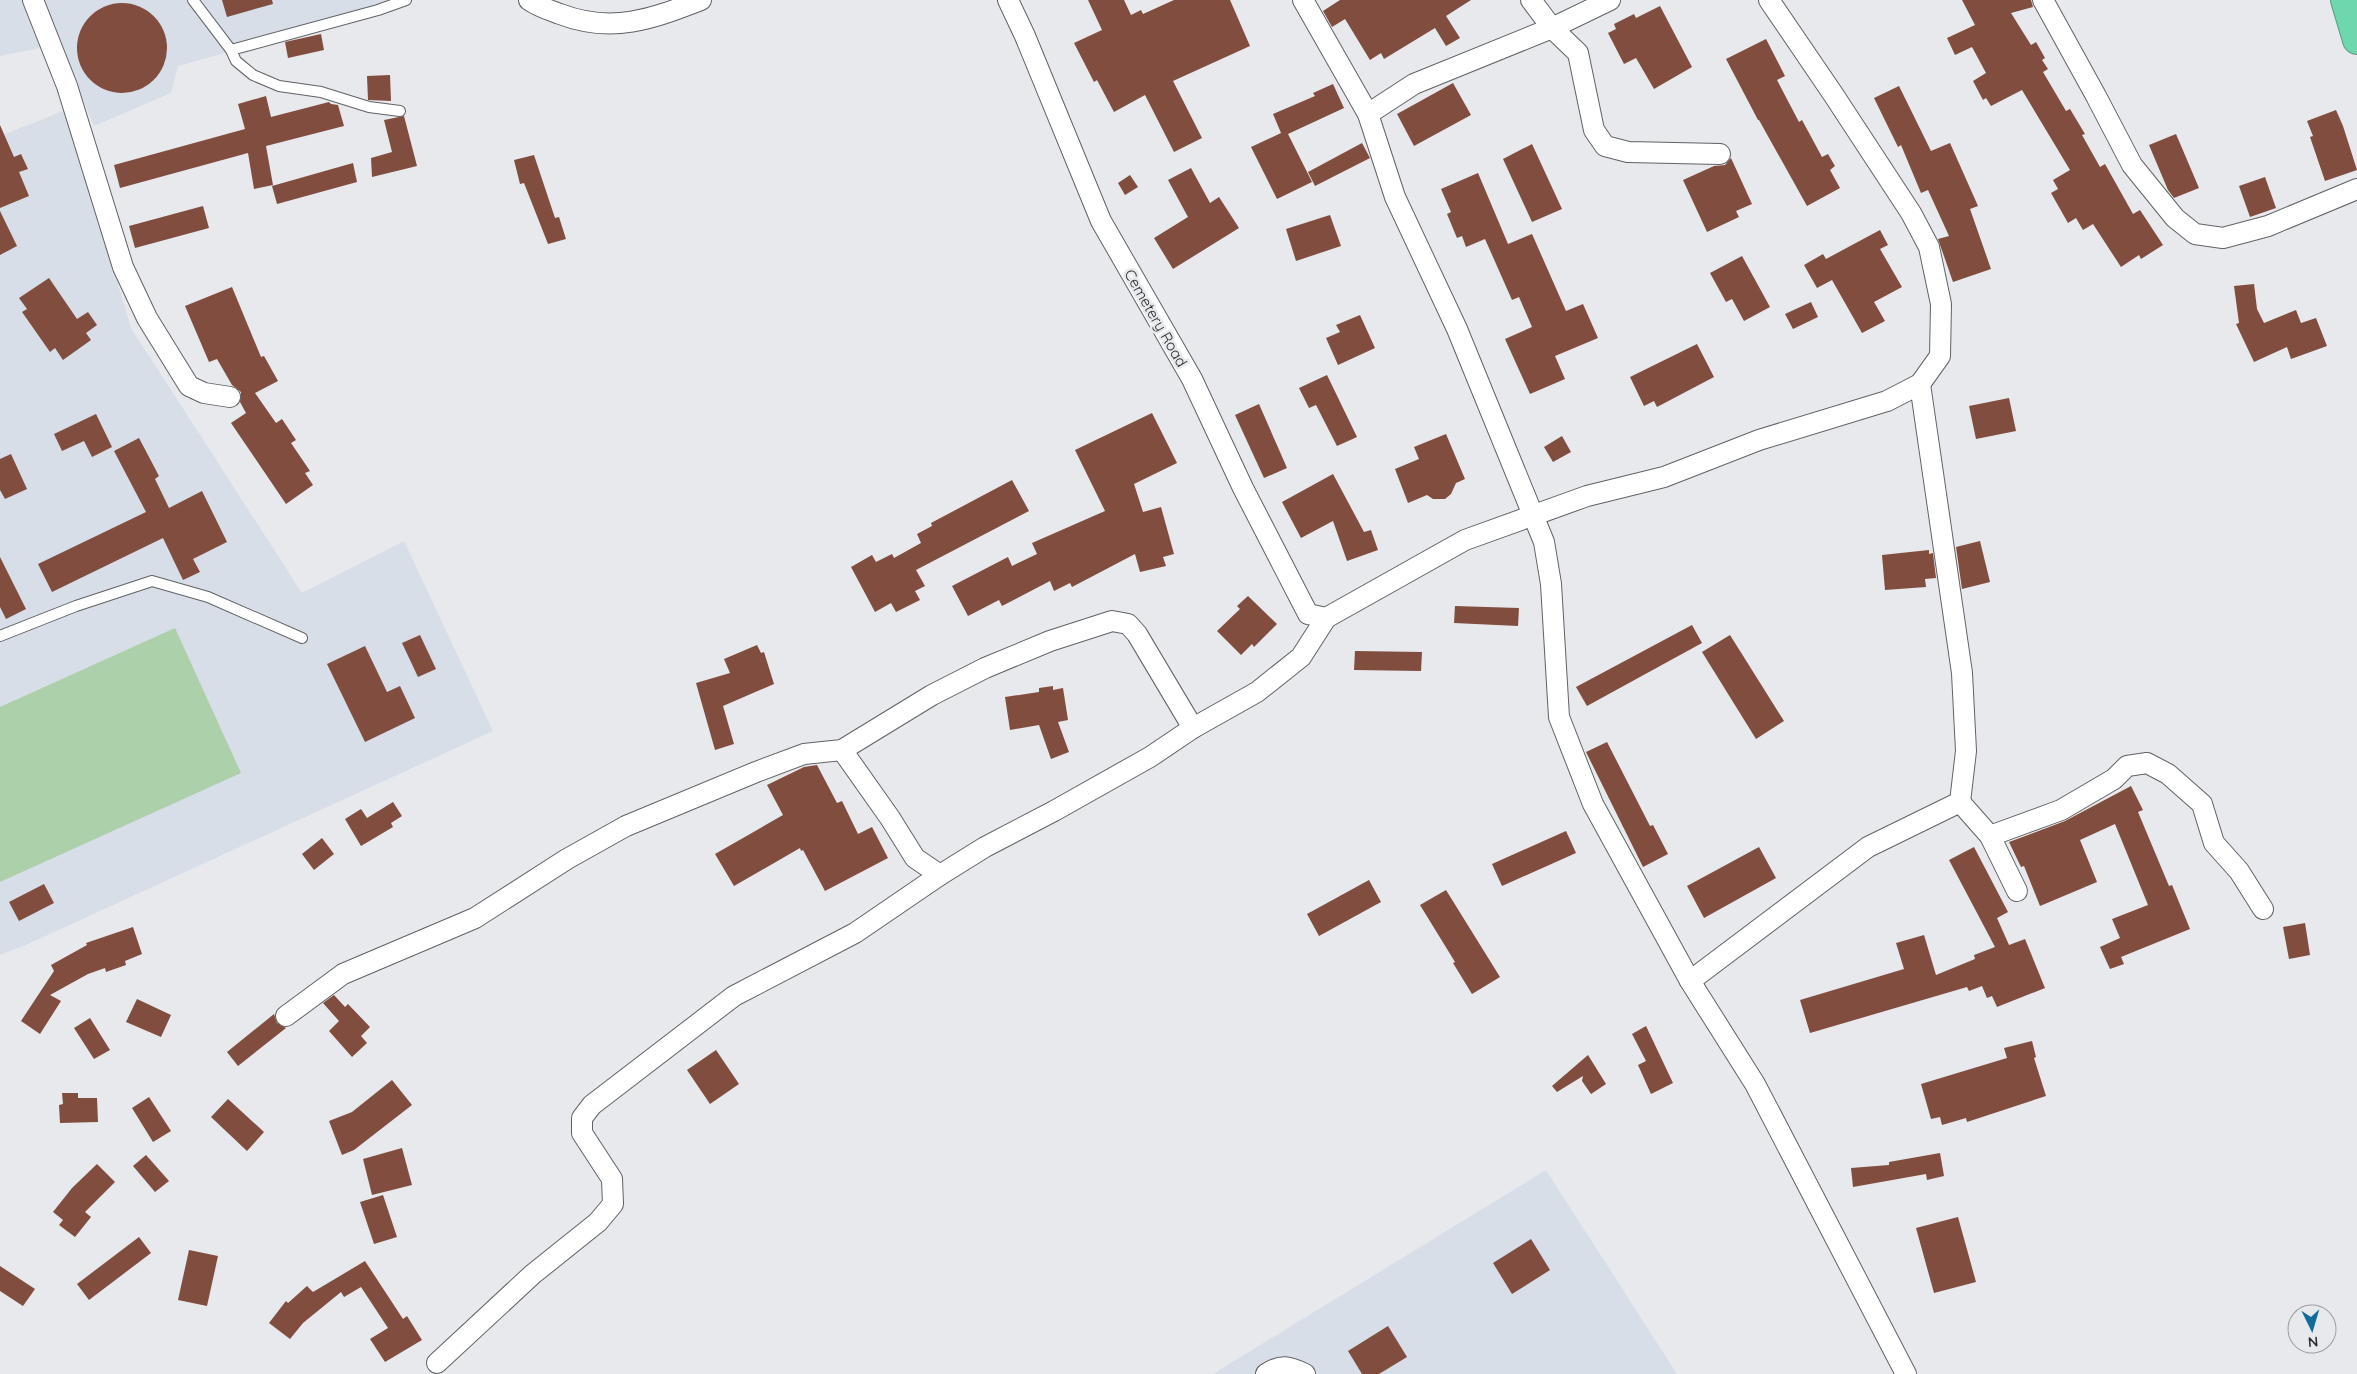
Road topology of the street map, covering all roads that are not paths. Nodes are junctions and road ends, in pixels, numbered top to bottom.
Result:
1 (33, 0) edge
2 (193, 0) edge
3 (406, 0) edge
4 (529, 0) edge
5 (701, 0) edge
6 (1008, 0) edge
7 (1303, 0) edge
8 (1531, 0) edge
9 (1610, 0) edge
10 (1769, 0) edge
11 (2042, 0) edge
12 (2345, 0) edge
13 (1552, 28) junction
14 (2357, 40) edge
15 (230, 50) junction
16 (400, 111) dead end
17 (1368, 114) junction
18 (1720, 154) dead end
19 (2357, 189) edge
20 (1920, 384) junction
21 (230, 397) dead end
22 (1534, 516) junction
23 (1326, 618) junction
24 (0, 636) edge
25 (302, 638) dead end
26 (1193, 728) junction
27 (842, 750) junction
28 (1960, 802) junction
29 (1990, 836) junction
30 (940, 875) junction
31 (2017, 891) dead end
32 (2263, 909) dead end
33 (1690, 981) junction
34 (286, 1016) dead end
35 (437, 1364) dead end
36 (1266, 1374) edge
37 (1305, 1374) edge
38 (1906, 1374) edge

1 - 21 street
2 - 15 lane
3 - 15 lane
4 - 5 street
6 - 23 street, Cemetery Road
7 - 17 street
8 - 13 street
9 - 13 street
10 - 20 street
11 - 19 street
12 - 14 highway
13 - 17 street
13 - 18 street
15 - 16 lane
17 - 22 street
20 - 22 street
20 - 28 street
22 - 23 street
22 - 33 street
23 - 26 street
24 - 25 lane
26 - 27 street
26 - 30 street
27 - 30 street
27 - 34 street
28 - 29 street
28 - 33 street
29 - 31 street
29 - 32 street
30 - 35 street
33 - 38 street
36 - 37 street

